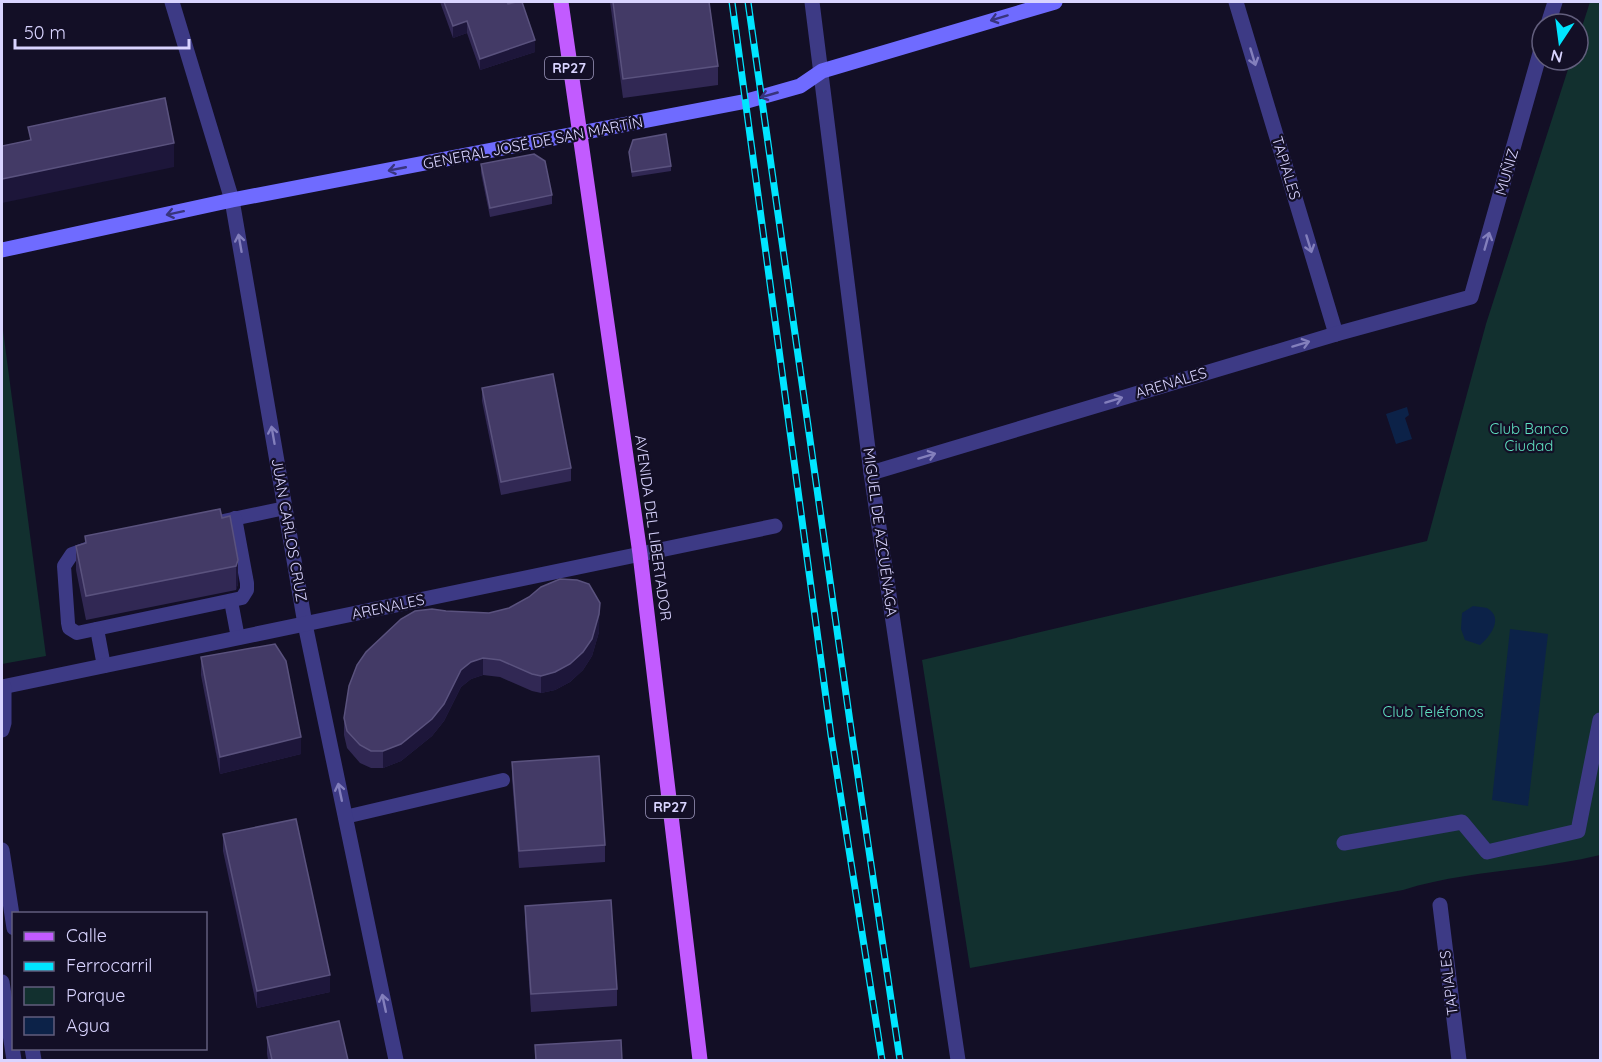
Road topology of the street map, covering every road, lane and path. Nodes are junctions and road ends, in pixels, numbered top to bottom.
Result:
1 (172, 2) edge
2 (561, 2) edge
3 (812, 2) edge
4 (1055, 2) edge
5 (1236, 2) edge
6 (822, 71) junction
7 (1535, 72) edge
8 (578, 135) junction
9 (232, 200) junction
10 (2, 250) edge
11 (1471, 297) joint
12 (1336, 334) junction
13 (871, 473) junction
14 (285, 508) junction
15 (235, 518) junction
16 (201, 525) edge
17 (775, 526) dead end
18 (111, 544) edge
19 (640, 554) junction
20 (231, 601) junction
21 (305, 624) junction
22 (98, 629) junction
23 (238, 638) junction
24 (104, 666) junction
25 (3, 687) edge
26 (1600, 720) edge
27 (2, 730) edge
28 (503, 780) dead end
29 (345, 817) junction
30 (1344, 843) dead end
31 (2, 849) edge
32 (1440, 905) dead end
33 (12, 915) edge
34 (2, 982) edge
35 (12, 1047) edge
36 (396, 1060) edge
37 (700, 1060) edge
38 (958, 1060) edge
39 (1459, 1060) edge

1 - 9 street, JUAN CARLOS CRUZ
2 - 8 main road, AVENIDA DEL LIBERTADOR / RP27
3 - 6 street, MIGUEL DE AZCUÉNAGA
4 -> 6 street, GENERAL JOSÉ DE SAN MARTÍN
5 -> 12 street, TAPIALES
6 -> 8 street, GENERAL JOSÉ DE SAN MARTÍN
6 - 13 street, MIGUEL DE AZCUÉNAGA
11 -> 7 street, MUÑIZ
8 -> 9 street, GENERAL JOSÉ DE SAN MARTÍN
8 - 19 main road, AVENIDA DEL LIBERTADOR / RP27
9 -> 10 street, GENERAL JOSÉ DE SAN MARTÍN
14 -> 9 street, JUAN CARLOS CRUZ
11 - 12 street, ARENALES
13 -> 12 street, ARENALES
13 - 38 street, MIGUEL DE AZCUÉNAGA
14 - 15 lane
14 - 21 street, JUAN CARLOS CRUZ
15 - 16 lane
15 - 20 lane
17 - 19 street, ARENALES
18 - 22 lane
19 - 21 street, ARENALES
19 - 37 main road, AVENIDA DEL LIBERTADOR / RP27
20 - 22 lane
20 - 23 lane
21 - 23 street, ARENALES
29 -> 21 street, JUAN CARLOS CRUZ
22 - 24 lane
23 - 24 street, ARENALES
24 - 25 street, ARENALES
25 - 27 street
26 - 30 street
28 - 29 lane
36 -> 29 street, JUAN CARLOS CRUZ
31 - 33 street
32 - 39 street, TAPIALES
34 - 35 street

